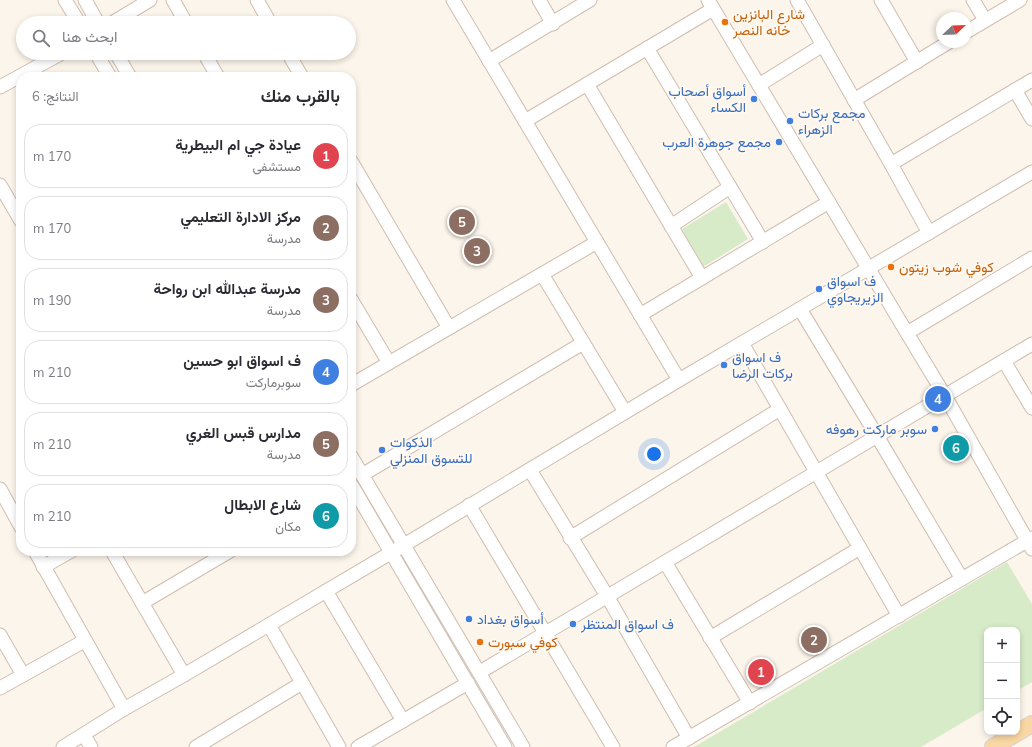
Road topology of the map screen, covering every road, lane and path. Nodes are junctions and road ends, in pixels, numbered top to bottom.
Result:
1 (65, 0) edge
2 (150, 0) edge
3 (173, 0) edge
4 (257, 0) edge
5 (453, 0) edge
6 (539, 0) edge
7 (590, 0) edge
8 (797, 0) edge
9 (881, 0) edge
10 (973, 0) edge
11 (1020, 0) edge
12 (711, 4) edge
13 (87, 5) edge
14 (75, 16) edge
15 (87, 16) edge
16 (94, 16) edge
17 (124, 16) edge
18 (182, 16) edge
19 (266, 16) edge
20 (985, 20) junction
21 (553, 24) junction
22 (972, 28) edge
23 (823, 45) junction
24 (647, 48) junction
25 (939, 48) edge
26 (50, 60) edge
27 (101, 60) edge
28 (120, 60) edge
29 (208, 60) edge
30 (292, 60) edge
31 (490, 61) junction
32 (917, 62) junction
33 (29, 72) edge
34 (107, 72) edge
35 (127, 72) edge
36 (215, 72) edge
37 (299, 72) edge
38 (16, 79) edge
39 (1032, 80) edge
40 (587, 84) junction
41 (759, 85) junction
42 (0, 87) edge
43 (1015, 90) junction
44 (854, 100) junction
45 (1032, 119) edge
46 (525, 121) junction
47 (891, 164) junction
48 (1032, 172) edge
49 (356, 178) edge
50 (0, 185) edge
51 (730, 187) junction
52 (829, 202) junction
53 (16, 212) edge
54 (671, 226) junction
55 (929, 234) junction
56 (597, 242) junction
57 (763, 242) junction
58 (1032, 258) edge
59 (868, 269) junction
60 (542, 274) junction
61 (702, 278) junction
62 (356, 307) edge
63 (800, 309) junction
64 (640, 315) junction
65 (449, 328) junction
66 (907, 333) junction
67 (583, 343) junction
68 (742, 343) junction
69 (1032, 344) edge
70 (1004, 360) junction
71 (389, 363) junction
72 (679, 380) junction
73 (356, 382) edge
74 (945, 396) junction
75 (1032, 408) edge
76 (780, 409) junction
77 (625, 412) junction
78 (877, 436) junction
79 (356, 465) edge
80 (530, 470) junction
81 (817, 472) junction
82 (362, 475) junction
83 (0, 489) edge
84 (356, 492) edge
85 (469, 506) junction
86 (16, 518) edge
87 (396, 531) junction
88 (383, 538) junction
89 (570, 538) junction
90 (1030, 543) edge
91 (404, 545) junction
92 (860, 548) junction
93 (391, 552) junction
94 (37, 556) edge
95 (62, 556) edge
96 (115, 556) edge
97 (222, 556) edge
98 (411, 558) junction
99 (665, 562) junction
100 (400, 566) junction
101 (43, 567) junction
102 (962, 579) junction
103 (326, 591) junction
104 (607, 596) junction
105 (142, 603) junction
106 (899, 616) junction
107 (268, 625) junction
108 (546, 633) junction
109 (0, 634) edge
110 (710, 638) junction
111 (84, 641) junction
112 (480, 672) junction
113 (23, 675) junction
114 (184, 675) junction
115 (302, 683) junction
116 (468, 683) junction
117 (0, 688) edge
118 (750, 702) junction
119 (124, 709) junction
120 (403, 721) junction
121 (1032, 724) edge
122 (84, 735) junction
123 (689, 738) junction
124 (63, 747) edge
125 (91, 747) edge
126 (196, 747) edge
127 (340, 747) edge
128 (358, 747) edge
129 (504, 747) edge
130 (523, 747) edge
131 (613, 747) edge
132 (673, 747) edge
133 (994, 747) edge

1 - 14 street
2 - 17 street
3 - 18 street
4 - 19 street
5 - 31 street
6 - 21 street
7 - 21 street
8 - 23 street
9 - 32 street
10 - 20 street
11 - 20 street
12 - 24 street
12 - 41 street
13 - 15 street
13 - 16 street
20 - 22 street
21 - 31 street
23 - 41 street
23 - 44 street
24 - 40 street
24 - 51 street
25 - 32 street
26 - 33 street
27 - 34 street
28 - 35 street
29 - 36 street
30 - 37 street
31 - 46 street
32 - 44 street
38 - 42 street
39 - 43 street
40 - 46 street
40 - 54 street
41 - 52 street
43 - 45 street
43 - 47 street
44 - 47 street
46 - 56 street
47 - 55 street
48 - 55 street
49 - 65 street
50 - 53 street
51 - 54 street
51 - 57 street
52 - 57 street
52 - 59 street
54 - 61 street
55 - 59 street
56 - 60 street
56 - 64 street
57 - 61 street
58 - 66 street
59 - 63 street
59 - 66 street
60 - 65 street
60 - 67 street
61 - 64 street
62 - 71 street
63 - 68 street
63 - 78 street
64 - 72 street
65 - 71 street
66 - 74 street
67 - 77 street
67 - 82 street
68 - 72 street
68 - 76 street
69 - 70 street
70 - 74 street
70 - 75 street
71 - 73 street
72 - 77 street
74 - 78 street
74 - 90 street
76 - 81 street
76 - 89 street
77 - 80 street
78 - 81 street
78 - 102 street
79 - 82 street
80 - 85 street
80 - 89 street
81 - 92 street
81 - 99 street
82 - 87 street
83 - 86 street
84 - 88 street
85 - 91 street
85 - 108 street
87 - 88 street
87 - 91 street
88 - 93 street
89 - 104 street
90 - 102 street
91 - 93 street
91 - 98 street
92 - 106 street
92 - 110 street
93 - 100 street
93 - 103 street
94 - 101 street
95 - 101 street
96 - 105 street
97 - 105 street
98 - 100 street
98 - 112 street
99 - 104 street
99 - 110 street
100 - 116 street
101 - 111 street
102 - 106 street
103 - 107 street
103 - 120 street
104 - 108 street
104 - 123 street
105 - 114 street
106 - 118 street
107 - 114 street
107 - 115 street
108 - 112 street
108 - 131 street
109 - 113 street
110 - 118 street
111 - 113 street
111 - 119 street
112 - 130 street
113 - 117 street
114 - 119 street
115 - 126 street
115 - 127 street
116 - 120 street
116 - 129 street
118 - 123 street
119 - 122 street
120 - 128 street
121 - 133 main road
122 - 124 street
122 - 125 street
123 - 132 street

